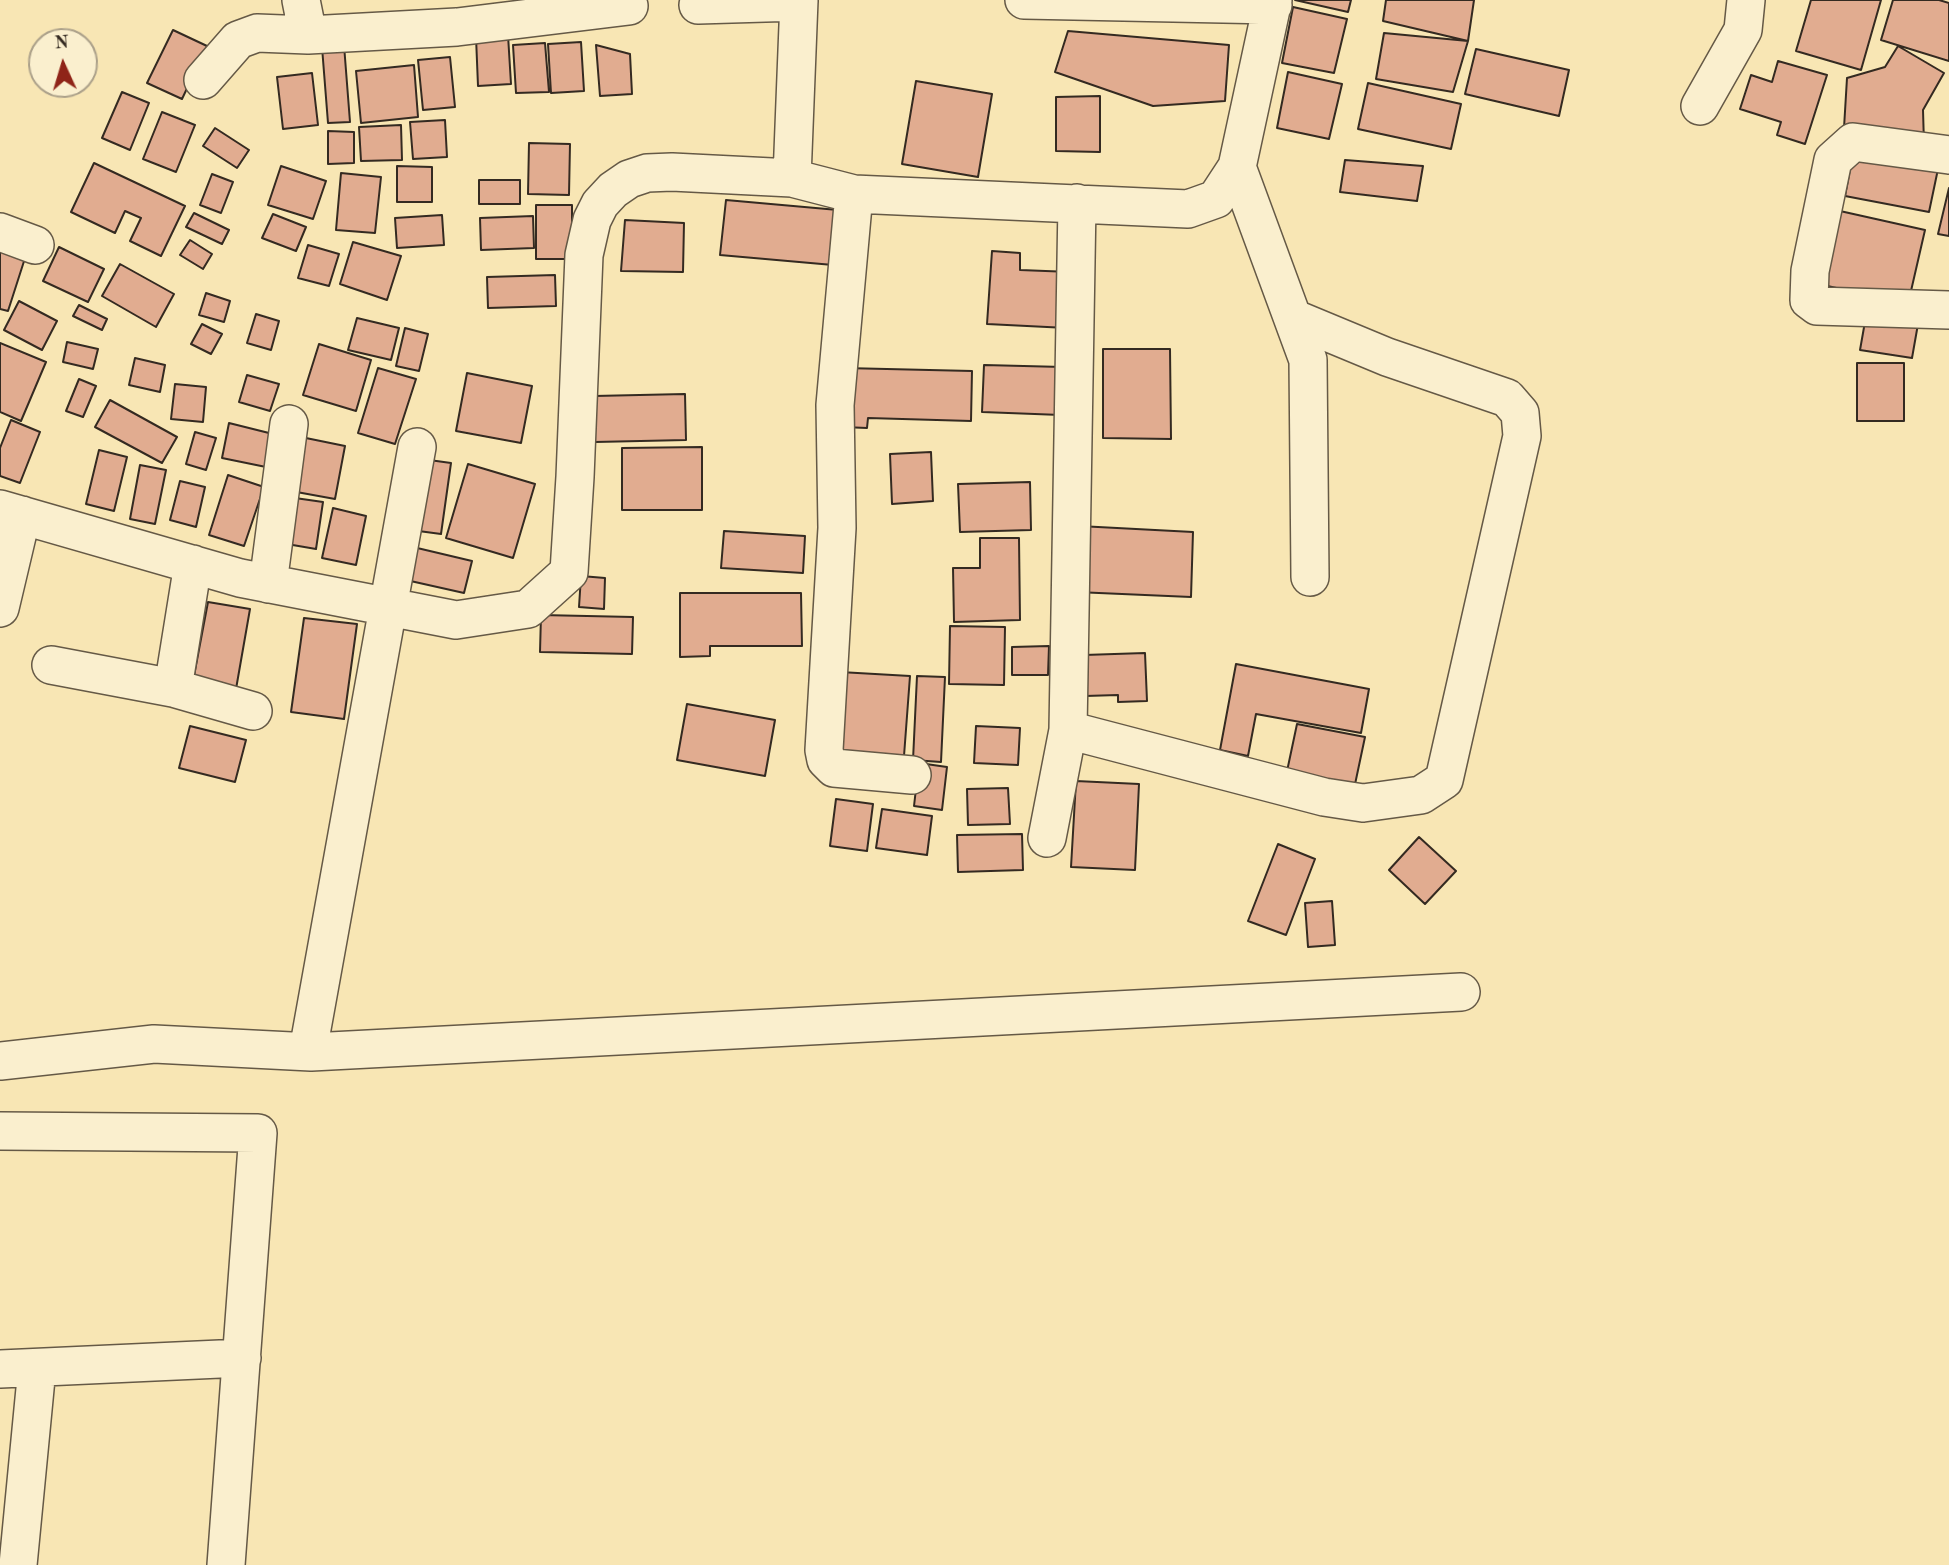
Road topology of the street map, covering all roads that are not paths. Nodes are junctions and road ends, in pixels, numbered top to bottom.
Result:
1 (1024, 0) edge
2 (1746, 0) edge
3 (799, 1) edge
4 (1273, 3) edge
5 (698, 5) dead end
6 (629, 6) dead end
7 (305, 17) edge
8 (203, 80) dead end
9 (1700, 106) dead end
10 (1949, 155) edge
11 (1237, 167) junction
12 (792, 178) junction
13 (854, 194) junction
14 (1077, 203) junction
15 (0, 232) edge
16 (35, 246) dead end
17 (1949, 310) edge
18 (1293, 318) junction
19 (289, 424) dead end
20 (417, 447) dead end
21 (11, 512) edge
22 (192, 564) junction
23 (1310, 577) dead end
24 (268, 584) junction
25 (364, 601) junction
26 (0, 608) edge
27 (51, 665) dead end
28 (173, 688) junction
29 (253, 711) dead end
30 (1068, 730) junction
31 (912, 775) dead end
32 (1047, 838) dead end
33 (1461, 992) dead end
34 (311, 1052) junction
35 (0, 1061) edge
36 (0, 1131) edge
37 (242, 1358) junction
38 (37, 1368) junction
39 (0, 1369) edge
40 (18, 1565) edge
41 (226, 1565) edge

1 - 4 street
2 - 9 street
3 - 5 street
3 - 12 street
4 - 11 street
6 - 7 street
7 - 8 street
10 - 17 street
11 - 14 street
11 - 18 street
12 - 13 street
12 - 25 street
13 - 14 street
13 - 31 street
14 - 30 street
15 - 16 street
18 - 23 street
18 - 30 street
19 - 24 street
20 - 25 street
21 - 22 street
21 - 26 street
22 - 24 street
22 - 28 street
24 - 25 street
25 - 34 street
27 - 28 street
28 - 29 street
30 - 32 street
33 - 34 street
34 - 35 street
36 - 37 street
37 - 38 street
37 - 41 street
38 - 39 street
38 - 40 street

